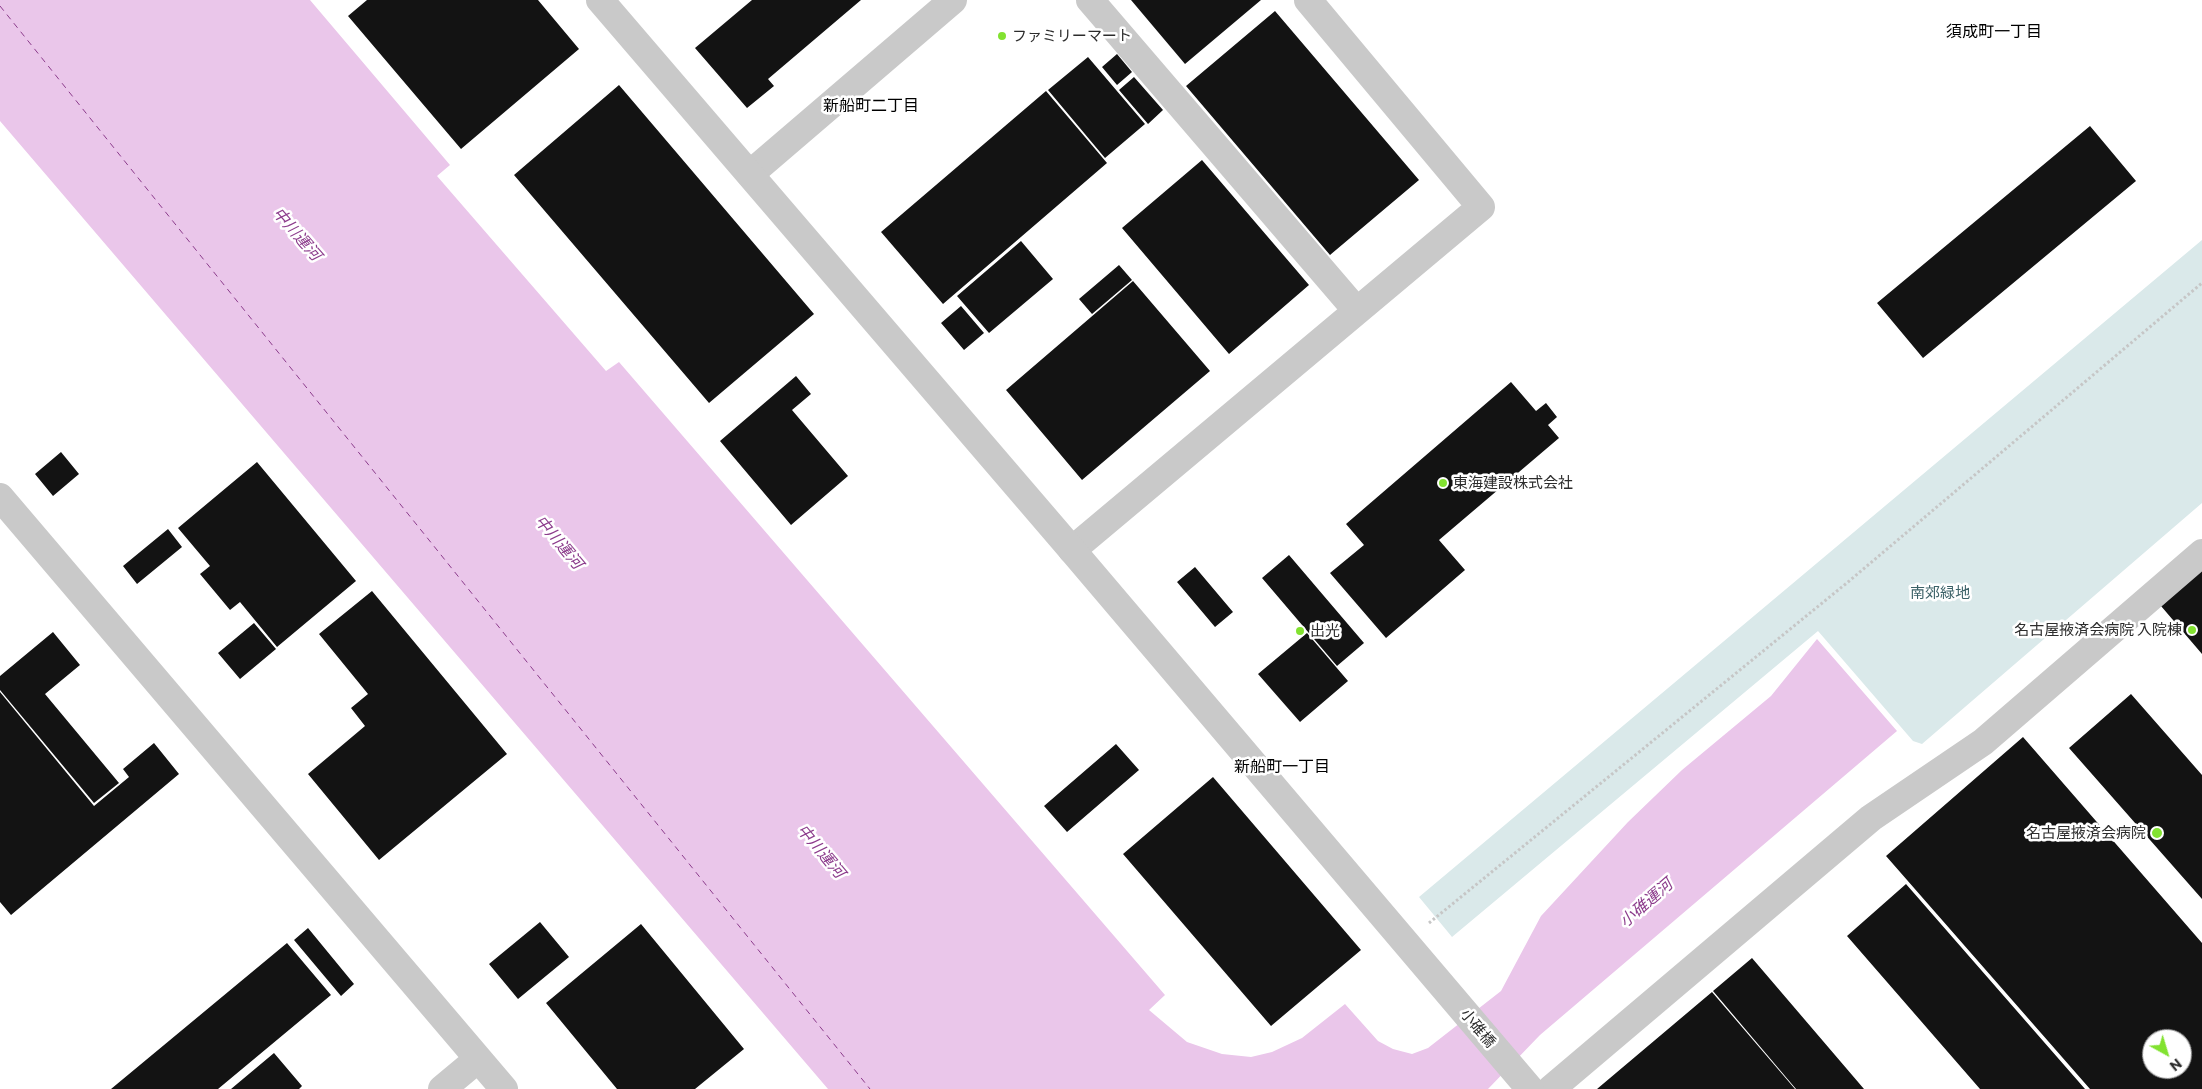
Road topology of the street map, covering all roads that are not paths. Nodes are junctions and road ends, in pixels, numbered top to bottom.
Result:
1 (600, 0) edge
2 (953, 0) edge
3 (1090, 0) edge
4 (1308, 0) edge
5 (750, 174) junction
6 (1357, 311) junction
7 (0, 497) edge
8 (1072, 550) junction
9 (2202, 553) edge
10 (478, 1059) junction
11 (1526, 1085) edge
12 (442, 1089) edge
13 (504, 1089) edge
14 (1550, 1089) edge

1 - 5 street, 小碓橋
2 - 5 street
3 - 6 street
4 - 6 street
5 - 8 street, 小碓橋
6 - 8 street
7 - 10 street
8 - 11 street, 小碓橋
9 - 14 street
10 - 12 street
10 - 13 street

